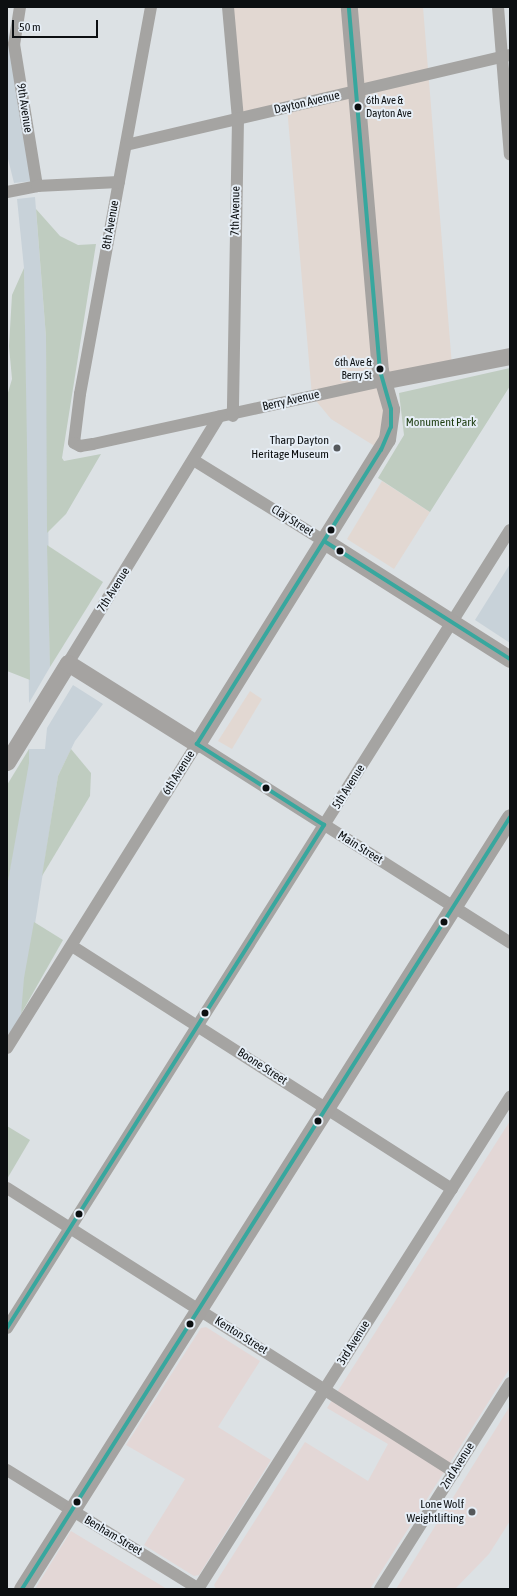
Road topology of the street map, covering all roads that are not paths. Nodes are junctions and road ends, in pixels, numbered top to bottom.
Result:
1 (20, 7) edge
2 (151, 7) edge
3 (228, 7) edge
4 (349, 7) edge
5 (498, 7) edge
6 (506, 56) edge
7 (356, 91) junction
8 (238, 119) junction
9 (126, 144) junction
10 (510, 154) edge
11 (119, 182) junction
12 (37, 186) junction
13 (7, 192) edge
14 (510, 356) edge
15 (382, 381) junction
16 (233, 416) junction
17 (219, 417) junction
18 (74, 443) joint
19 (195, 461) junction
20 (510, 530) edge
21 (324, 541) junction
22 (451, 622) junction
23 (510, 659) edge
24 (68, 663) junction
25 (197, 744) junction
26 (7, 762) edge
27 (510, 817) edge
28 (324, 826) junction
29 (453, 907) junction
30 (510, 943) edge
31 (72, 946) junction
32 (197, 1026) junction
33 (7, 1048) edge
34 (510, 1098) edge
35 (324, 1107) junction
36 (7, 1188) edge
37 (452, 1189) junction
38 (70, 1228) junction
39 (198, 1310) junction
40 (7, 1328) edge
41 (510, 1383) edge
42 (325, 1390) junction
43 (7, 1470) edge
44 (454, 1472) junction
45 (71, 1511) junction
46 (22, 1589) edge
47 (199, 1589) edge
48 (380, 1589) edge

1 - 12 street, 9th Avenue
2 - 9 street, 8th Avenue
3 - 8 street, 7th Avenue
4 - 7 street, 6th Avenue
5 - 6 street
6 - 7 street, Dayton Avenue
6 - 10 street
7 - 8 street, Dayton Avenue
7 - 15 street, 6th Avenue
8 - 9 street, Dayton Avenue
8 - 16 street, 7th Avenue
9 - 11 street, 8th Avenue
11 - 12 street
11 - 18 street, 8th Avenue
12 - 13 street
14 - 15 street, Berry Avenue
15 - 16 street, Berry Avenue
15 - 21 street, 6th Avenue
16 - 17 street, Berry Avenue
17 - 18 street, Berry Avenue
17 - 19 street, 7th Avenue
19 - 21 street, Clay Street
19 - 24 street, 7th Avenue
20 - 22 street, 5th Avenue
21 - 22 street, Clay Street
21 - 25 street, 6th Avenue
22 - 23 street, Clay Street
22 - 28 street, 5th Avenue
24 - 25 street, Main Street
24 - 26 street, 7th Avenue
25 - 28 street, Main Street
25 - 31 street, 6th Avenue
27 - 29 street
28 - 29 street, Main Street
28 - 32 street, 5th Avenue
29 - 30 street, Main Street
29 - 35 street
31 - 32 street, Boone Street
31 - 33 street, 6th Avenue
32 - 35 street, Boone Street
32 - 38 street, 5th Avenue
34 - 37 street, 3rd Avenue
35 - 37 street, Boone Street
35 - 39 street
36 - 38 street, Kenton Street
37 - 42 street, 3rd Avenue
38 - 39 street, Kenton Street
38 - 40 street, 5th Avenue
39 - 42 street, Kenton Street
39 - 45 street
41 - 44 street, 2nd Avenue
42 - 44 street, Kenton Street
42 - 47 street, 3rd Avenue
43 - 45 street, Benham Street
44 - 48 street, 2nd Avenue
45 - 46 street
45 - 47 street, Benham Street

